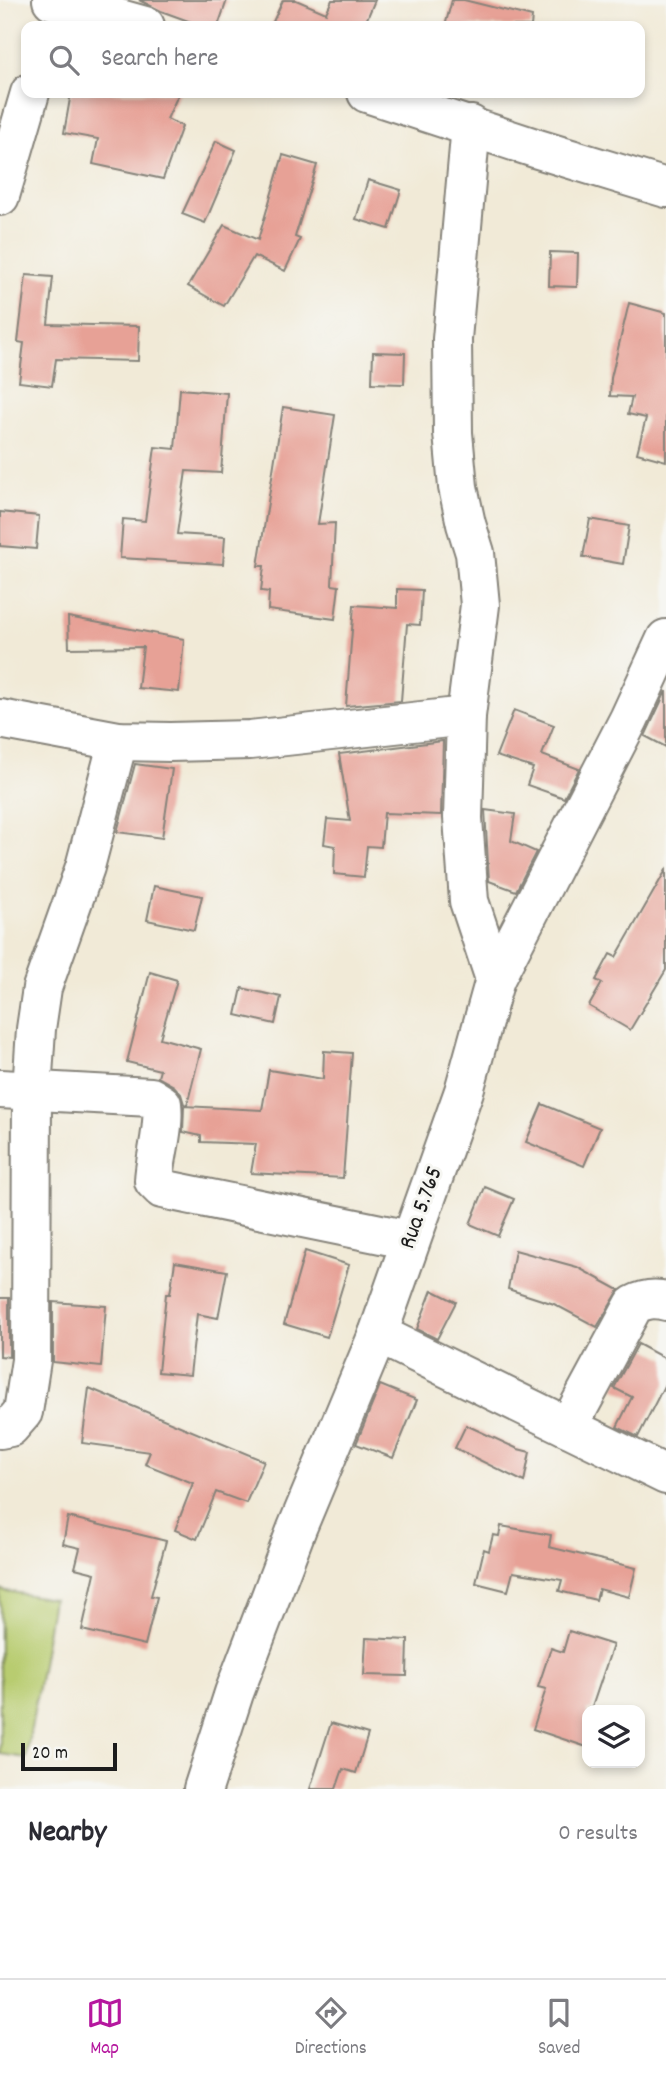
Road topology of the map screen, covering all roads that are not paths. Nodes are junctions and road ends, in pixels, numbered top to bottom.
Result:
1 (54, 7) edge
2 (121, 21) edge
3 (29, 98) edge
4 (383, 98) edge
5 (471, 125) junction
6 (666, 188) edge
7 (0, 196) edge
8 (666, 639) edge
9 (466, 716) junction
10 (0, 719) edge
11 (118, 741) junction
12 (495, 979) junction
13 (16, 1090) edge
14 (410, 1240) junction
15 (666, 1301) edge
16 (378, 1334) junction
17 (568, 1427) junction
18 (0, 1430) edge
19 (666, 1475) edge
20 (203, 1789) edge

1 - 2 street
3 - 7 street
4 - 5 street
5 - 6 street
5 - 9 street
8 - 12 street, Rua 5.765
9 - 11 street
9 - 12 street
10 - 11 street
11 - 13 street
12 - 14 street, Rua 5.765
13 - 14 street
13 - 18 street
14 - 16 street, Rua 5.765
15 - 17 street
16 - 17 street
16 - 20 street, Rua 5.765
17 - 19 street

